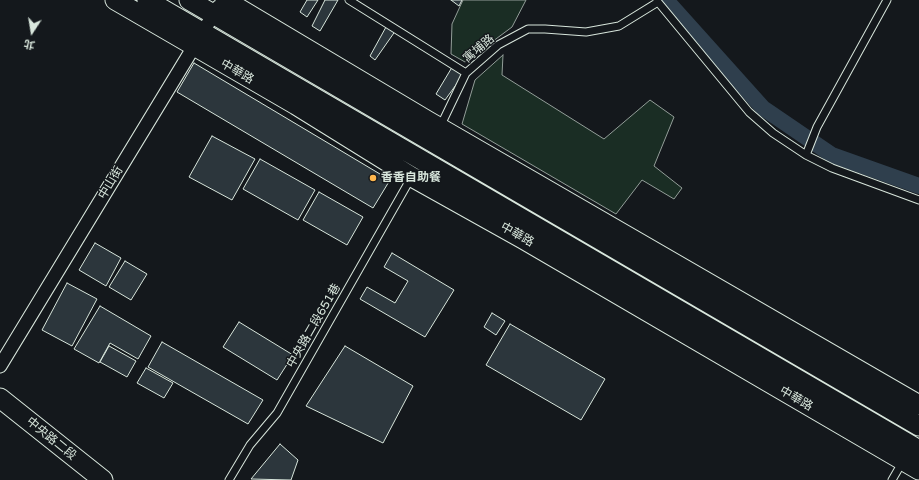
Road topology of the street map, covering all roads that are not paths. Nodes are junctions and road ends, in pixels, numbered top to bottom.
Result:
1 (115, 0) edge
2 (147, 0) edge
3 (189, 0) edge
4 (349, 0) edge
5 (887, 0) edge
6 (657, 1) edge
7 (220, 5) edge
8 (199, 40) junction
9 (466, 73) junction
10 (806, 155) junction
11 (424, 156) junction
12 (919, 200) edge
13 (0, 366) edge
14 (0, 398) edge
15 (919, 405) edge
16 (912, 444) edge
17 (919, 470) edge
18 (103, 480) edge
19 (229, 480) edge
20 (892, 480) edge

1 - 8 main road, 中華路
2 - 8 main road, 中華路
3 - 7 main road, 中華路
4 - 9 lane
5 - 10 lane
6 - 9 lane, 寓埔路
6 - 10 lane
7 - 8 street, 中山街
7 - 11 main road, 中華路
8 - 11 main road, 中華路
8 - 13 street, 中山街
9 - 11 lane, 寓埔路
10 - 12 lane
11 - 15 main road, 中華路
11 - 16 main road, 中華路
11 - 16 main road, 中華路
11 - 19 lane, 中央路二段651巷
14 - 18 main road, 中央路二段
16 - 17 main road, 中華路
16 - 20 lane

